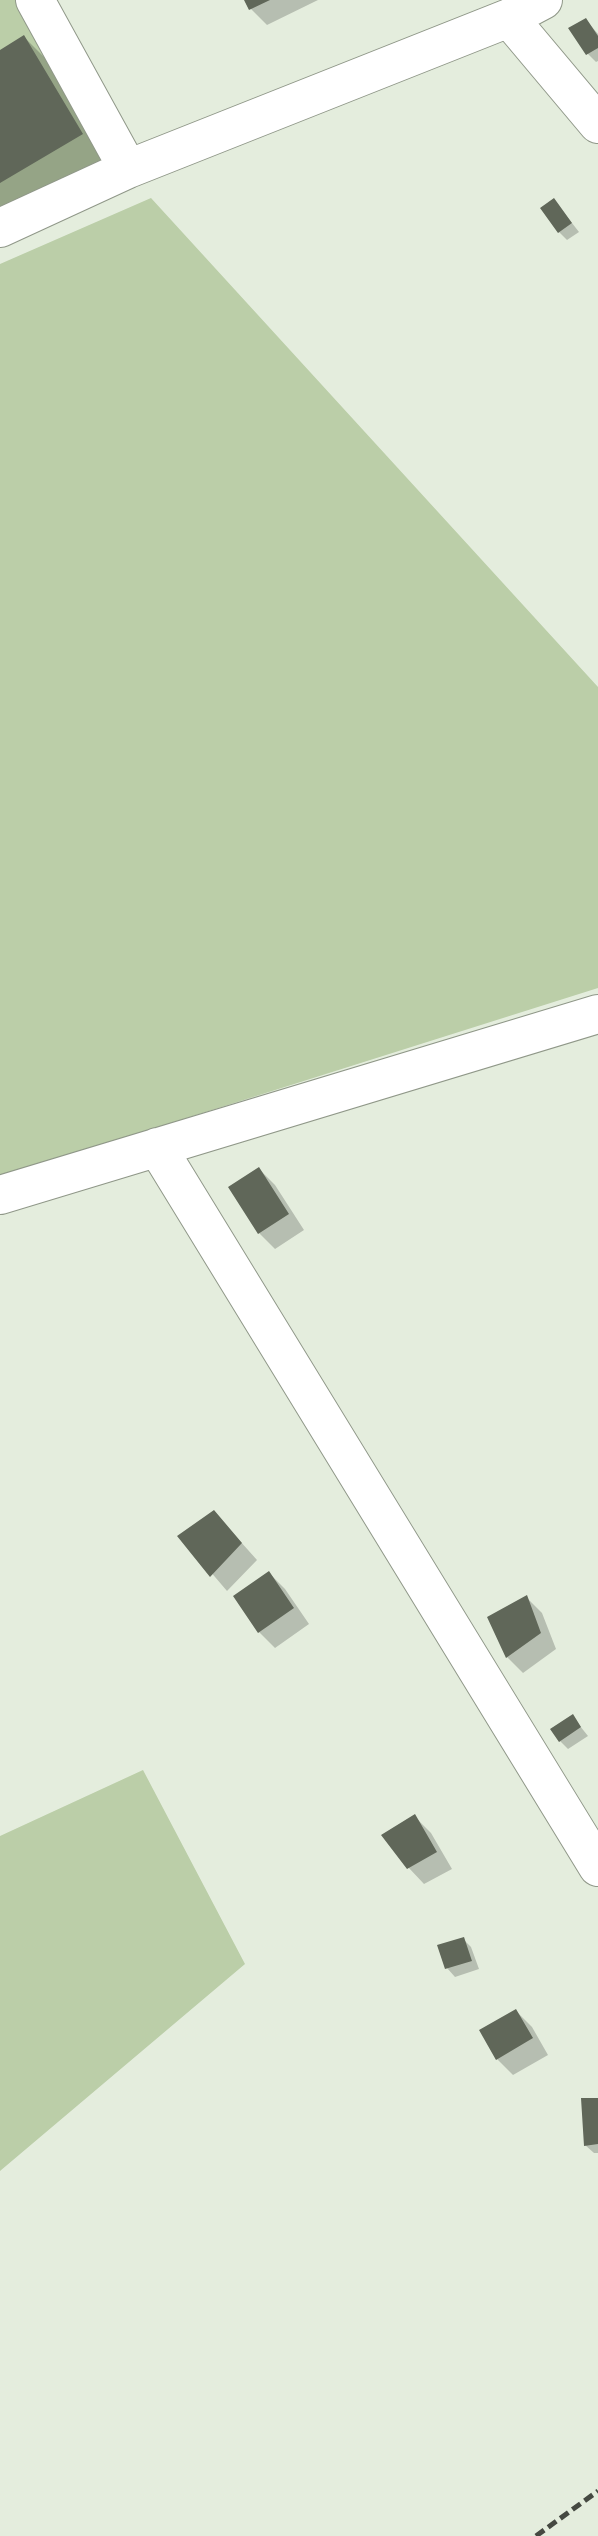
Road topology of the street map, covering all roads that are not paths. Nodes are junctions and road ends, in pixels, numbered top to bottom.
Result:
1 (36, 0) edge
2 (543, 0) edge
3 (509, 18) junction
4 (598, 124) edge
5 (128, 169) junction
6 (0, 228) edge
7 (598, 1014) edge
8 (157, 1147) junction
9 (0, 1195) edge
10 (598, 1867) edge

1 - 5 street
2 - 3 street
3 - 4 street
3 - 5 street
5 - 6 street
7 - 8 street
8 - 9 street
8 - 10 street

